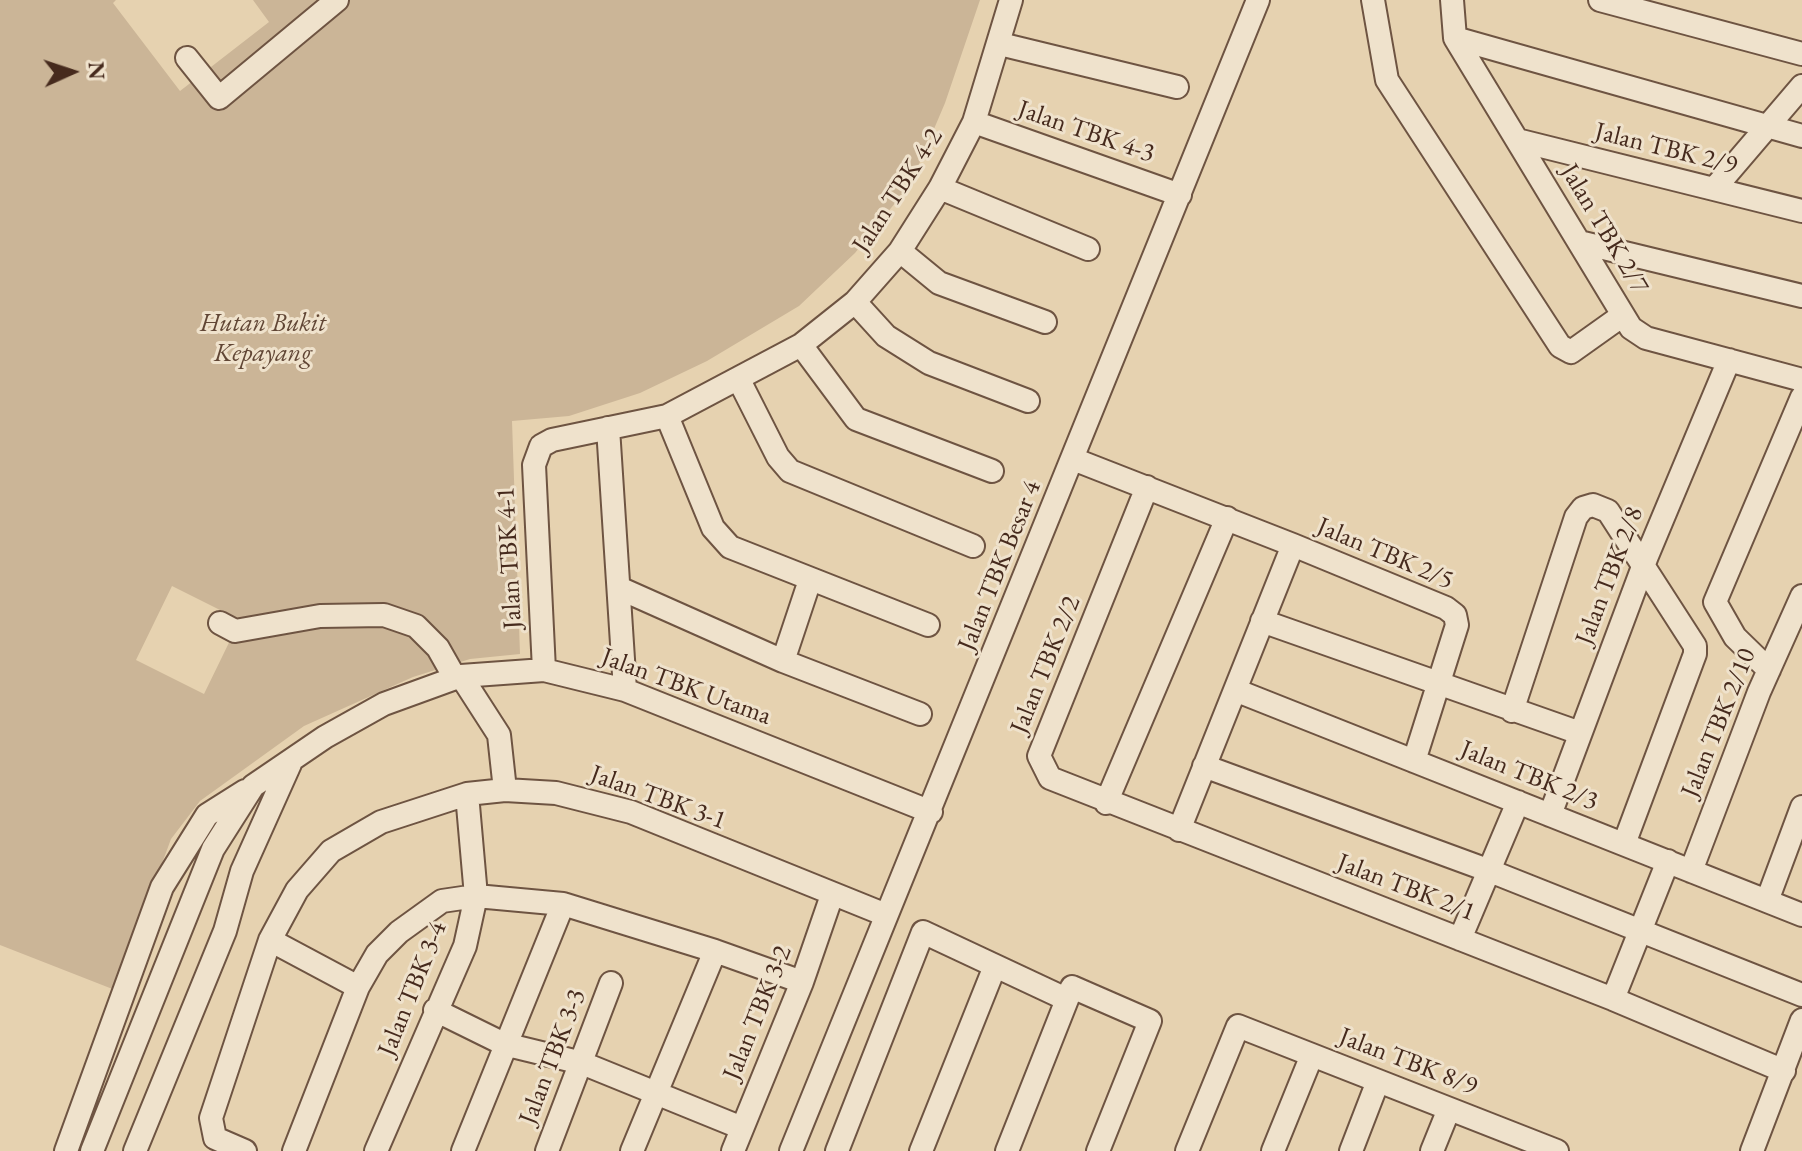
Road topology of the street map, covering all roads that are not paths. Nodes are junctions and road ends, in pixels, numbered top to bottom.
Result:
1 (337, 0) edge
2 (1011, 0) edge
3 (1258, 0) edge
4 (1373, 0) edge
5 (1452, 0) edge
6 (1603, 0) edge
7 (1455, 38) junction
8 (1000, 44) junction
9 (1802, 54) edge
10 (187, 58) dead end
11 (1802, 86) edge
12 (1177, 87) dead end
13 (974, 122) junction
14 (1769, 126) junction
15 (1802, 136) edge
16 (1517, 140) junction
17 (940, 188) junction
18 (1714, 189) junction
19 (1180, 195) junction
20 (1802, 211) edge
21 (1579, 242) junction
22 (1088, 249) dead end
23 (900, 251) junction
24 (1802, 296) edge
25 (855, 302) junction
26 (1623, 315) junction
27 (1045, 322) dead end
28 (801, 345) junction
29 (1729, 360) junction
30 (739, 380) junction
31 (1802, 380) edge
32 (1802, 397) edge
33 (1028, 401) dead end
34 (667, 416) junction
35 (608, 428) junction
36 (541, 446) joint
37 (1073, 459) junction
38 (992, 471) dead end
39 (1147, 487) junction
40 (1227, 518) junction
41 (1293, 545) junction
42 (973, 546) dead end
43 (1648, 554) junction
44 (810, 580) junction
45 (619, 588) junction
46 (1802, 596) edge
47 (1262, 621) junction
48 (220, 623) dead end
49 (928, 625) dead end
50 (783, 661) junction
51 (544, 670) junction
52 (1769, 670) junction
53 (458, 677) junction
54 (1438, 685) junction
55 (625, 690) junction
56 (1235, 690) junction
57 (1512, 711) junction
58 (920, 714) dead end
59 (1580, 733) junction
60 (1414, 761) junction
61 (290, 764) junction
62 (1204, 766) junction
63 (253, 786) junction
64 (505, 790) junction
65 (467, 794) junction
66 (1518, 802) junction
67 (1106, 803) junction
68 (1802, 807) edge
69 (931, 812) junction
70 (1550, 815) junction
71 (1179, 830) junction
72 (1624, 844) junction
73 (1668, 861) junction
74 (1490, 871) junction
75 (1691, 871) junction
76 (832, 895) junction
77 (476, 896) junction
78 (1767, 901) junction
79 (563, 904) junction
80 (886, 915) junction
81 (1802, 915) edge
82 (1641, 931) junction
83 (1460, 939) junction
84 (270, 940) junction
85 (715, 951) junction
86 (995, 966) junction
87 (802, 982) junction
88 (611, 983) dead end
89 (358, 987) junction
90 (1802, 995) edge
91 (1066, 999) junction
92 (1613, 999) junction
93 (435, 1010) junction
94 (1802, 1020) edge
95 (504, 1044) junction
96 (1312, 1055) junction
97 (582, 1063) junction
98 (1784, 1071) junction
99 (1378, 1081) junction
100 (655, 1095) junction
101 (1449, 1109) junction
102 (742, 1128) junction
103 (1521, 1144) edge
104 (66, 1151) edge
105 (92, 1151) edge
106 (135, 1151) edge
107 (245, 1151) edge
108 (294, 1151) edge
109 (376, 1151) edge
110 (463, 1151) edge
111 (547, 1151) edge
112 (632, 1151) edge
113 (733, 1151) edge
114 (791, 1151) edge
115 (837, 1151) edge
116 (921, 1151) edge
117 (1007, 1151) edge
118 (1098, 1151) edge
119 (1187, 1151) edge
120 (1273, 1151) edge
121 (1351, 1151) edge
122 (1432, 1151) edge
123 (1557, 1151) edge
124 (1752, 1151) edge

1 - 10 street
2 - 8 street, Jalan TBK 4-2
3 - 19 street, Jalan TBK Besar 4
4 - 26 street
5 - 7 street, Jalan TBK 2/7
6 - 9 street
7 - 14 street
7 - 16 street, Jalan TBK 2/7
8 - 12 street
8 - 13 street, Jalan TBK 4-2
11 - 14 street
13 - 17 street, Jalan TBK 4-2
13 - 19 street, Jalan TBK 4-3
14 - 15 street
14 - 18 street
16 - 18 street, Jalan TBK 2/9
16 - 21 street, Jalan TBK 2/7
17 - 22 street
17 - 23 street, Jalan TBK 4-2
18 - 20 street, Jalan TBK 2/9
19 - 37 street, Jalan TBK Besar 4
21 - 24 street
21 - 26 street, Jalan TBK 2/7
23 - 25 street, Jalan TBK 4-2
23 - 27 street
25 - 28 street, Jalan TBK 4-2
25 - 33 street
26 - 29 street, Jalan TBK 2/7
28 - 30 street, Jalan TBK 4-2
28 - 38 street
29 - 31 street, Jalan TBK 2/7
29 - 43 street, Jalan TBK 2/8
30 - 34 street, Jalan TBK 4-2
30 - 42 street
32 - 52 street
34 - 35 street, Jalan TBK 4-2
34 - 44 street
35 - 36 street, Jalan TBK 4-2
35 - 45 street
36 - 51 street, Jalan TBK 4-1
37 - 39 street, Jalan TBK 2/5
37 - 69 street, Jalan TBK Besar 4
39 - 40 street, Jalan TBK 2/5
39 - 67 street, Jalan TBK 2/2
40 - 41 street, Jalan TBK 2/5
40 - 67 street
41 - 47 street
41 - 54 street, Jalan TBK 2/5
43 - 57 street
43 - 59 street, Jalan TBK 2/8
43 - 72 street
44 - 49 street
44 - 50 street
45 - 50 street
45 - 55 street
46 - 52 street, Jalan TBK 2/10
47 - 54 street
47 - 56 street
48 - 53 street
50 - 58 street
51 - 53 street, Jalan TBK Utama
51 - 55 street, Jalan TBK Utama
52 - 75 street, Jalan TBK 2/10
53 - 61 street, Jalan TBK Utama
53 - 64 street
54 - 57 street
54 - 60 street
55 - 69 street, Jalan TBK Utama
56 - 60 street, Jalan TBK 2/3
56 - 62 street
57 - 59 street
59 - 70 street, Jalan TBK 2/8
60 - 66 street, Jalan TBK 2/3
61 - 63 street, Jalan TBK Utama
61 - 106 street
62 - 71 street
62 - 74 street
63 - 104 street, Jalan TBK Utama
63 - 105 street
64 - 65 street, Jalan TBK 3-1
64 - 76 street, Jalan TBK 3-1
65 - 77 street, Jalan TBK 3-4
65 - 84 street, Jalan TBK 3-1
66 - 70 street, Jalan TBK 2/3
66 - 74 street
67 - 71 street, Jalan TBK 2/2
68 - 78 street
69 - 80 street, Jalan TBK Besar 4
70 - 72 street, Jalan TBK 2/3
71 - 83 street, Jalan TBK 2/1
72 - 73 street, Jalan TBK 2/3
73 - 75 street, Jalan TBK 2/3
73 - 82 street
74 - 82 street
74 - 83 street
75 - 78 street, Jalan TBK 2/3
76 - 80 street, Jalan TBK 3-1
76 - 87 street, Jalan TBK 3-2
77 - 79 street
77 - 89 street
77 - 93 street, Jalan TBK 3-4
78 - 81 street, Jalan TBK 2/3
79 - 85 street
79 - 95 street
80 - 114 street, Jalan TBK Besar 4
82 - 90 street
82 - 92 street
83 - 92 street, Jalan TBK 2/1
84 - 89 street
84 - 107 street, Jalan TBK 3-1
85 - 87 street
85 - 100 street
86 - 91 street
86 - 115 street
86 - 116 street
87 - 102 street, Jalan TBK 3-2
88 - 97 street, Jalan TBK 3-3
89 - 108 street
91 - 117 street
91 - 118 street
92 - 98 street
93 - 95 street
93 - 109 street, Jalan TBK 3-4
94 - 98 street
95 - 97 street
95 - 110 street
96 - 99 street, Jalan TBK 8/9
96 - 119 street, Jalan TBK 8/9
96 - 120 street
97 - 100 street
97 - 111 street, Jalan TBK 3-3
98 - 124 street
99 - 101 street, Jalan TBK 8/9
99 - 121 street
100 - 102 street
100 - 112 street
101 - 103 street, Jalan TBK 8/9
101 - 122 street
102 - 113 street, Jalan TBK 3-2
103 - 123 street, Jalan TBK 8/9

